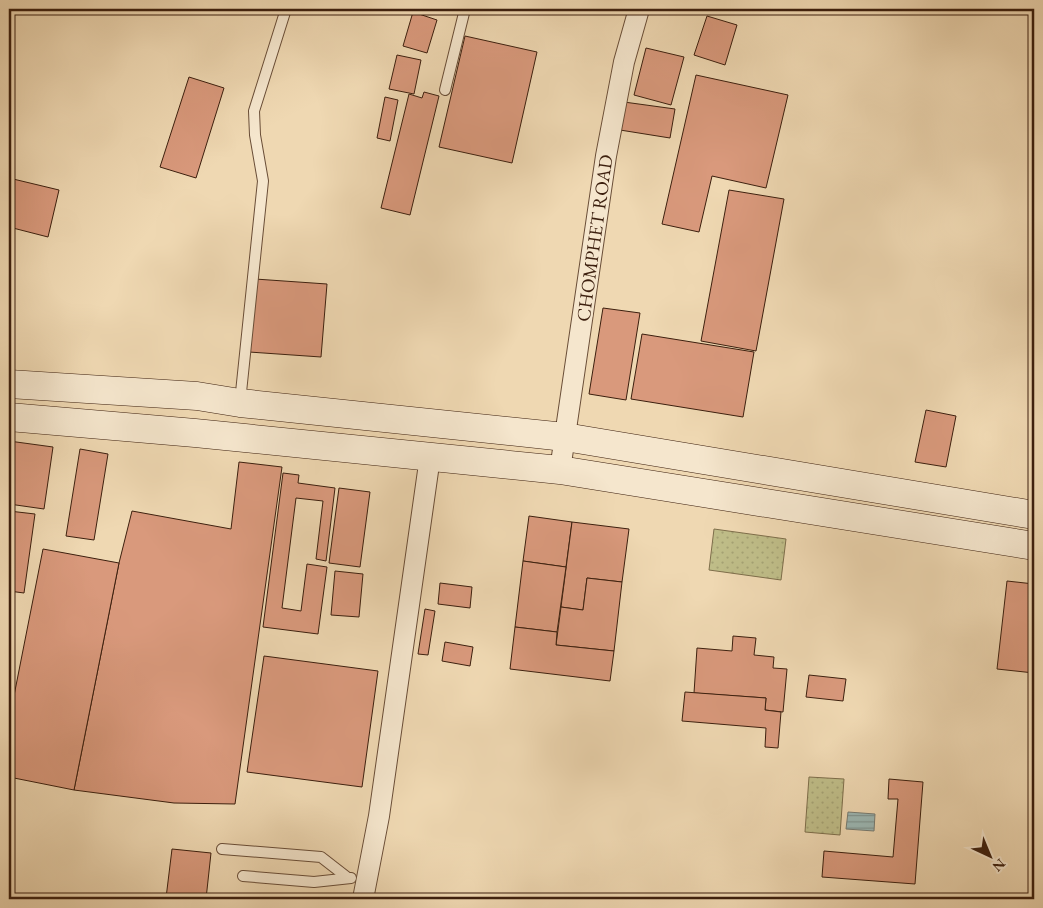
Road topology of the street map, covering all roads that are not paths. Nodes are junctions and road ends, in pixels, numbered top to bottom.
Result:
1 (286, 9) edge
2 (465, 9) edge
3 (639, 9) edge
4 (445, 90) dead end
5 (9, 384) edge
6 (197, 396) junction
7 (240, 403) junction
8 (9, 417) edge
9 (195, 433) junction
10 (565, 437) junction
11 (430, 457) junction
12 (560, 470) junction
13 (1034, 515) edge
14 (1034, 546) edge
15 (222, 850) dead end
16 (243, 876) dead end
17 (358, 877) junction
18 (363, 899) edge

1 - 7 lane
2 - 4 lane
3 - 10 street, CHOMPHET ROAD
5 - 6 main road
6 - 7 main road
6 - 9 main road
7 - 10 main road
8 - 9 main road
9 - 11 main road
10 - 12 street, CHOMPHET ROAD
10 - 13 main road
11 - 12 main road
11 - 17 street
12 - 14 main road
15 - 17 lane
16 - 17 lane
17 - 18 street

